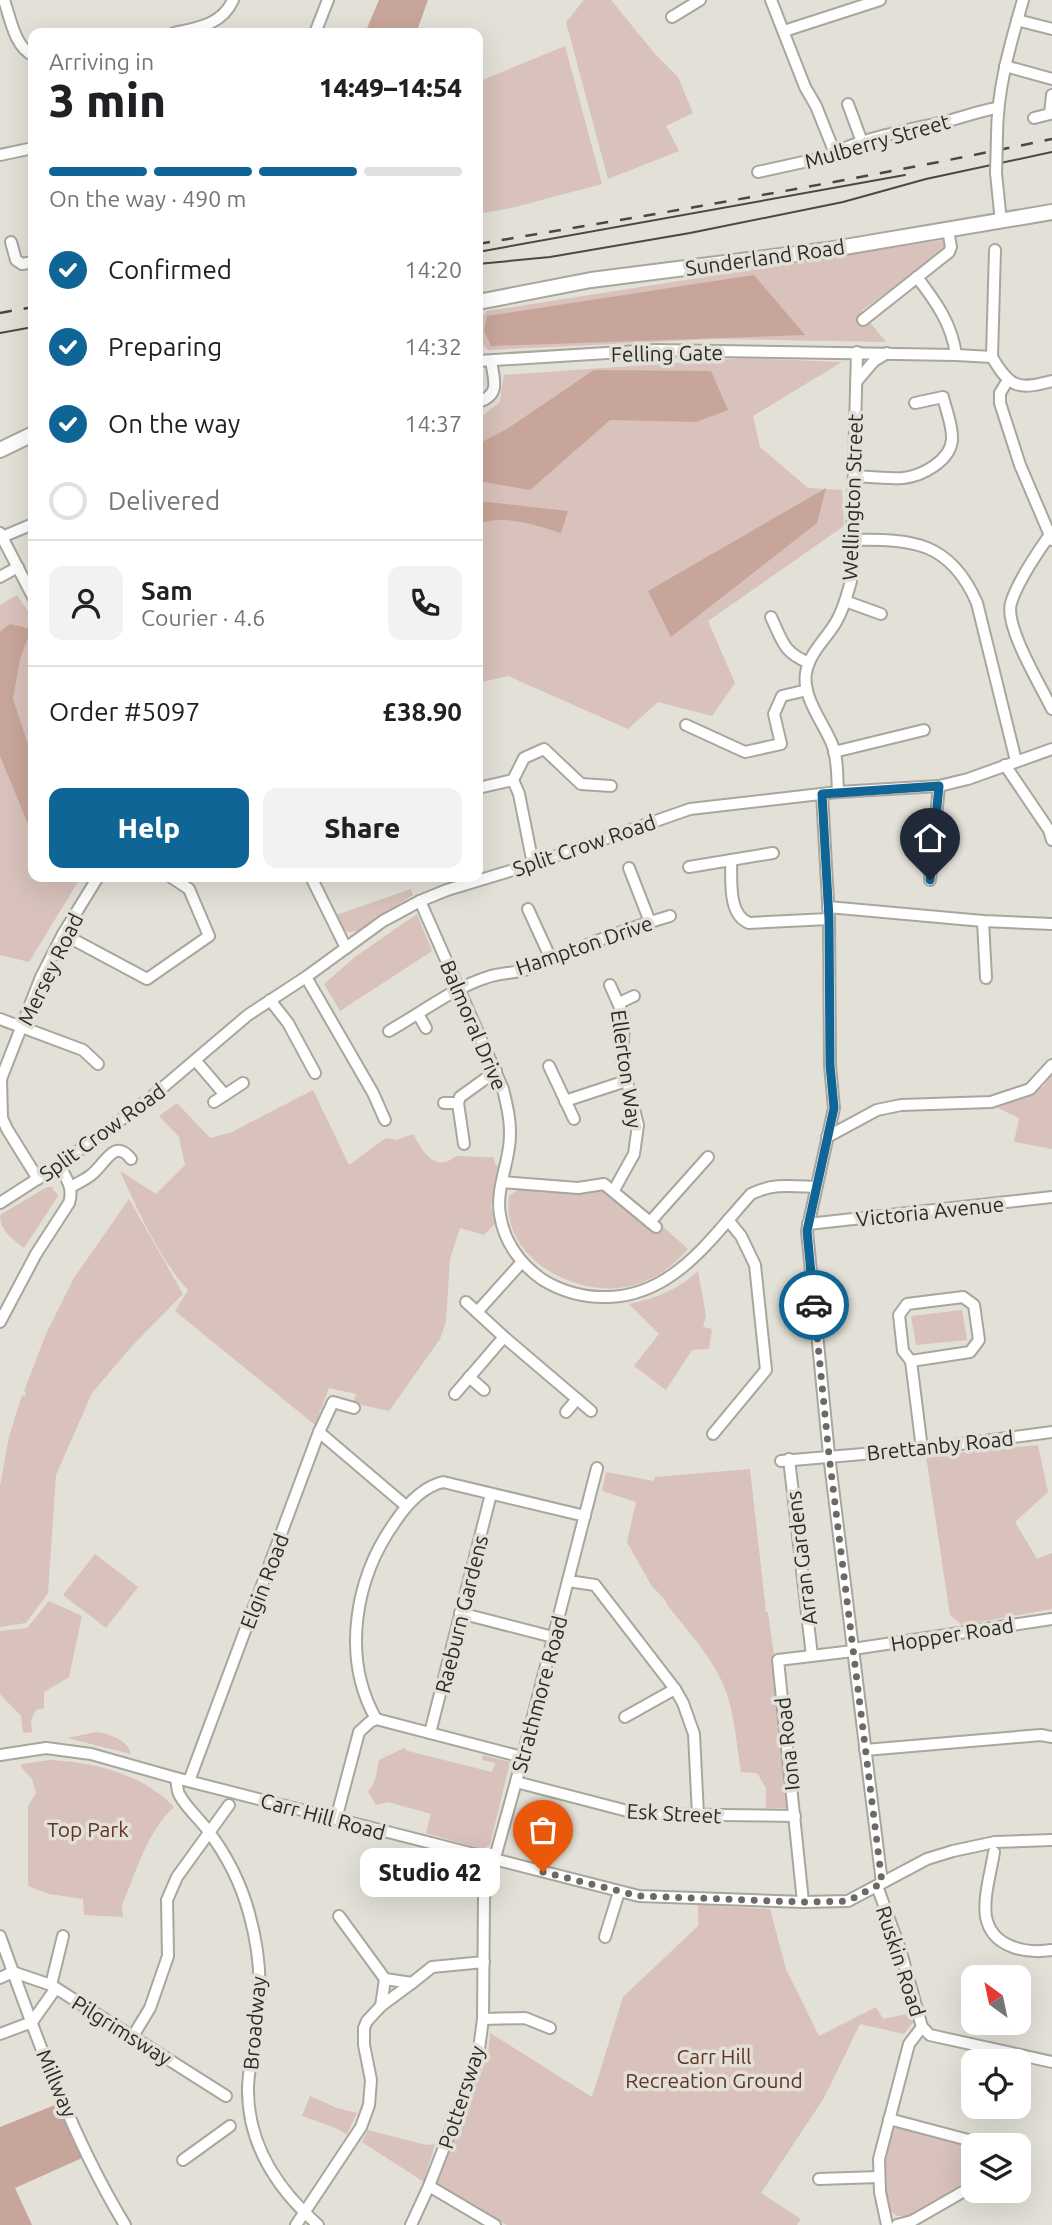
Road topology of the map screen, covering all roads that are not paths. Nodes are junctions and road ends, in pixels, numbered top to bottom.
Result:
1 (4, 0) edge
2 (233, 0) edge
3 (328, 0) edge
4 (700, 0) edge
5 (771, 0) edge
6 (880, 0) edge
7 (1023, 0) edge
8 (672, 17) dead end
9 (1017, 20) junction
10 (200, 28) edge
11 (317, 28) edge
12 (1052, 29) edge
13 (784, 31) junction
14 (28, 53) edge
15 (1005, 66) junction
16 (1052, 79) edge
17 (1052, 95) edge
18 (848, 104) dead end
19 (997, 108) junction
20 (1034, 118) dead end
21 (862, 142) junction
22 (28, 149) edge
23 (834, 151) junction
24 (0, 155) edge
25 (758, 172) dead end
26 (1052, 212) edge
27 (1001, 222) junction
28 (948, 230) junction
29 (11, 242) dead end
30 (995, 250) dead end
31 (28, 263) edge
32 (917, 277) junction
33 (483, 301) edge
34 (863, 320) dead end
35 (856, 352) junction
36 (887, 353) junction
37 (956, 355) junction
38 (992, 357) junction
39 (483, 361) edge
40 (491, 362) junction
41 (1008, 380) junction
42 (1052, 381) edge
43 (856, 382) junction
44 (483, 400) edge
45 (915, 403) dead end
46 (28, 436) edge
47 (0, 450) edge
48 (915, 475) junction
49 (854, 476) junction
50 (918, 489) dead end
51 (28, 526) edge
52 (1, 535) edge
53 (1051, 538) edge
54 (853, 540) junction
55 (18, 567) junction
56 (0, 577) edge
57 (28, 587) edge
58 (845, 601) junction
59 (881, 614) dead end
60 (771, 617) dead end
61 (808, 663) junction
62 (807, 690) junction
63 (1052, 709) edge
64 (686, 725) dead end
65 (924, 730) dead end
66 (1052, 749) edge
67 (834, 752) junction
68 (1011, 763) junction
69 (513, 780) junction
70 (611, 786) dead end
71 (939, 786) junction
72 (483, 787) edge
73 (838, 792) junction
74 (822, 794) junction
75 (1052, 840) edge
76 (773, 853) dead end
77 (731, 860) junction
78 (533, 864) junction
79 (689, 867) dead end
80 (629, 868) dead end
81 (483, 879) edge
82 (930, 880) dead end
83 (95, 882) edge
84 (178, 882) edge
85 (315, 882) edge
86 (473, 882) edge
87 (420, 901) junction
88 (528, 909) dead end
89 (828, 913) junction
90 (670, 916) dead end
91 (983, 921) junction
92 (649, 922) junction
93 (1052, 924) edge
94 (63, 934) junction
95 (346, 948) junction
96 (551, 959) junction
97 (306, 977) junction
98 (986, 978) dead end
99 (610, 985) dead end
100 (460, 990) junction
101 (634, 996) dead end
102 (270, 1000) junction
103 (619, 1003) junction
104 (418, 1014) junction
105 (0, 1019) edge
106 (21, 1026) junction
107 (426, 1028) dead end
108 (389, 1031) dead end
109 (196, 1060) junction
110 (98, 1064) dead end
111 (1052, 1065) edge
112 (550, 1066) dead end
113 (496, 1071) junction
114 (316, 1073) dead end
115 (0, 1079) edge
116 (626, 1081) junction
117 (243, 1083) dead end
118 (225, 1095) junction
119 (565, 1101) junction
120 (214, 1102) dead end
121 (443, 1103) dead end
122 (458, 1103) junction
123 (1, 1118) edge
124 (574, 1119) dead end
125 (385, 1120) dead end
126 (827, 1137) junction
127 (464, 1144) dead end
128 (708, 1157) dead end
129 (131, 1158) dead end
130 (59, 1165) junction
131 (38, 1180) junction
132 (502, 1182) junction
133 (71, 1187) junction
134 (816, 1187) junction
135 (614, 1190) junction
136 (1052, 1197) edge
137 (0, 1203) edge
138 (728, 1220) junction
139 (808, 1224) junction
140 (523, 1262) junction
141 (466, 1302) dead end
142 (477, 1312) junction
143 (0, 1322) edge
144 (504, 1337) junction
145 (911, 1361) junction
146 (469, 1377) junction
147 (484, 1390) dead end
148 (455, 1394) dead end
149 (577, 1399) junction
150 (354, 1408) dead end
151 (592, 1411) dead end
152 (566, 1412) dead end
153 (319, 1432) junction
154 (1052, 1432) edge
155 (713, 1434) dead end
156 (922, 1449) junction
157 (829, 1455) junction
158 (785, 1460) joint
159 (597, 1468) dead end
160 (491, 1494) junction
161 (406, 1506) junction
162 (585, 1516) junction
163 (568, 1581) junction
164 (460, 1612) junction
165 (1052, 1619) edge
166 (553, 1637) junction
167 (853, 1650) junction
168 (812, 1656) junction
169 (676, 1689) junction
170 (625, 1717) dead end
171 (376, 1719) junction
172 (430, 1733) junction
173 (1052, 1737) edge
174 (865, 1750) junction
175 (3, 1752) edge
176 (522, 1757) junction
177 (176, 1778) junction
178 (189, 1781) junction
179 (516, 1782) junction
180 (229, 1805) dead end
181 (698, 1815) junction
182 (794, 1816) junction
183 (336, 1819) junction
184 (209, 1832) junction
185 (1052, 1840) edge
186 (993, 1852) dead end
187 (494, 1860) junction
188 (879, 1885) junction
189 (619, 1892) junction
190 (803, 1902) junction
191 (339, 1916) dead end
192 (0, 1936) edge
193 (63, 1936) dead end
194 (605, 1937) dead end
195 (1052, 1950) edge
196 (484, 1962) junction
197 (13, 1972) junction
198 (0, 1978) edge
199 (385, 1979) junction
200 (412, 1983) junction
201 (54, 1987) junction
202 (381, 2006) junction
203 (483, 2019) junction
204 (32, 2022) junction
205 (922, 2027) junction
206 (550, 2028) dead end
207 (0, 2034) edge
208 (133, 2036) junction
209 (1052, 2062) edge
210 (226, 2096) dead end
211 (890, 2119) junction
212 (230, 2126) dead end
213 (961, 2138) edge
214 (183, 2160) dead end
215 (879, 2178) junction
216 (819, 2179) dead end
217 (429, 2186) junction
218 (961, 2193) edge
219 (304, 2213) junction
220 (125, 2225) edge
221 (296, 2225) edge
222 (318, 2225) edge
223 (411, 2225) edge
224 (495, 2225) edge
225 (887, 2225) edge
226 (897, 2225) edge

1 - 14 street
2 - 10 street
3 - 11 street
4 - 8 street
5 - 13 street
6 - 13 street
7 - 9 street
9 - 12 street
9 - 15 street
13 - 23 street
15 - 16 street
15 - 19 street
17 - 20 street
18 - 21 street
19 - 21 street, Mulberry Street
19 - 27 street, bridge
21 - 23 street, Mulberry Street
22 - 24 street
23 - 25 street, Mulberry Street
26 - 27 main road, Sunderland Road
27 - 28 main road, Sunderland Road
28 - 32 street
28 - 33 main road, Sunderland Road
29 - 31 street
30 - 38 street
32 - 34 street
32 - 37 street
35 - 36 street, Felling Gate
35 - 40 street, Felling Gate
35 - 43 street, Wellington Street
36 - 37 street, Felling Gate
36 - 43 street
37 - 38 street, Felling Gate
38 - 41 street
39 - 40 street, Felling Gate
40 - 44 street
41 - 42 street
41 - 53 street
43 - 49 street, Wellington Street
45 - 48 street
46 - 47 main road
48 - 49 street
48 - 50 street
49 - 54 street, Wellington Street
51 - 52 street
52 - 55 street
53 - 63 street
54 - 58 street, Wellington Street
54 - 68 street
55 - 56 street
55 - 57 street
58 - 59 street
58 - 61 street, Wellington Street
60 - 61 street
61 - 62 street
62 - 64 street
62 - 67 street
65 - 67 street
66 - 68 street, Split Crow Road
67 - 73 street
68 - 71 street, Split Crow Road
68 - 75 street
69 - 70 street
69 - 72 street
69 - 78 street
71 - 73 street, Split Crow Road
71 - 82 street
73 - 74 street, Split Crow Road
74 - 78 street, Split Crow Road
74 - 89 street, Ruskin Road
76 - 77 street
77 - 79 street
77 - 89 street
78 - 81 street, Split Crow Road
80 - 92 street
83 - 94 street, Mersey Road
84 - 94 street
85 - 95 street
86 - 87 street, Split Crow Road
87 - 95 street, Split Crow Road
87 - 100 street, Balmoral Drive
88 - 96 street
89 - 91 street
89 - 126 street, Ruskin Road
90 - 92 street, Hampton Drive
91 - 93 street
91 - 98 street
92 - 96 street, Hampton Drive
94 - 106 street, Mersey Road
95 - 97 street, Split Crow Road
96 - 100 street, Hampton Drive
97 - 102 street, Split Crow Road
97 - 125 street
99 - 103 street, Ellerton Way
100 - 104 street, Hampton Drive
100 - 113 street, Balmoral Drive
101 - 103 street
102 - 109 street, Split Crow Road
102 - 114 street
103 - 116 street, Ellerton Way
104 - 107 street
104 - 108 street, Hampton Drive
105 - 106 street
106 - 110 street
106 - 115 street, Mersey Road
109 - 118 street
109 - 130 street, Split Crow Road
111 - 126 street
112 - 119 street
113 - 122 street
113 - 132 street, Balmoral Drive
115 - 123 street, Mersey Road
116 - 119 street
116 - 135 street, Ellerton Way
117 - 118 street
118 - 120 street
119 - 124 street
121 - 122 street
122 - 127 street
123 - 131 street, Mersey Road
126 - 134 street, Ruskin Road
128 - 135 street
129 - 133 street
130 - 131 street, Split Crow Road
130 - 133 street
131 - 137 street, Split Crow Road
132 - 135 street
132 - 140 street, Balmoral Drive
133 - 143 street
134 - 138 street, Balmoral Drive
134 - 139 street, Ruskin Road
136 - 139 street, Victoria Avenue
138 - 140 street, Balmoral Drive
138 - 155 street
139 - 157 street, Ruskin Road
140 - 142 street
141 - 142 street
142 - 144 street
144 - 146 street
144 - 149 street
145 - 145 street
145 - 156 street
146 - 147 street
146 - 148 street
149 - 151 street
149 - 152 street
150 - 153 street, Elgin Road
153 - 161 street
153 - 178 street, Elgin Road
154 - 156 street, Brettanby Road
156 - 157 street, Brettanby Road
157 - 158 street, Brettanby Road
157 - 167 street, Ruskin Road
158 - 168 street, Arran Gardens
159 - 162 street, Strathmore Road
160 - 161 street
160 - 162 street
160 - 164 street, Raeburn Gardens
161 - 171 street
162 - 163 street, Strathmore Road
163 - 166 street, Strathmore Road
163 - 169 street
164 - 166 street
164 - 172 street, Raeburn Gardens
165 - 167 street, Hopper Road
166 - 176 street, Strathmore Road
167 - 168 street, Iona Road
167 - 174 street, Ruskin Road
168 - 182 street, Iona Road
169 - 170 street
169 - 181 street
171 - 172 street
171 - 183 street
172 - 176 street
173 - 174 street
174 - 188 street, Ruskin Road
175 - 177 street, Carr Hill Road
176 - 179 street, Strathmore Road
177 - 178 street, Carr Hill Road
177 - 184 street, Broadway
178 - 183 street, Carr Hill Road
179 - 181 street, Esk Street
179 - 187 street, Strathmore Road
180 - 184 street
181 - 182 street, Esk Street
182 - 190 street, Iona Road
183 - 187 street, Carr Hill Road
184 - 208 street
184 - 219 street, Broadway
185 - 188 street, Carr Hill Road
186 - 195 street
187 - 189 street, Carr Hill Road
187 - 196 street, Strathmore Road
188 - 190 street, Carr Hill Road
188 - 205 street, Ruskin Road
189 - 190 street, Carr Hill Road
189 - 194 street
191 - 199 street
192 - 197 street, Millway
193 - 201 street
196 - 200 street
196 - 203 street, Pottersway
197 - 198 street
197 - 201 street, Pilgrimsway
197 - 204 street, Millway
199 - 200 street
199 - 202 street
200 - 202 street
201 - 204 street
201 - 208 street, Pilgrimsway
202 - 219 street
203 - 206 street
203 - 217 street, Pottersway
204 - 207 street
204 - 220 street, Millway
205 - 209 street, Ruskin Road
205 - 211 street
208 - 210 street, Pilgrimsway
211 - 213 street
211 - 215 street
212 - 214 street
215 - 216 street
215 - 225 street
217 - 223 street, Pottersway
217 - 224 street
218 - 226 street
219 - 221 street
219 - 222 street, Broadway

